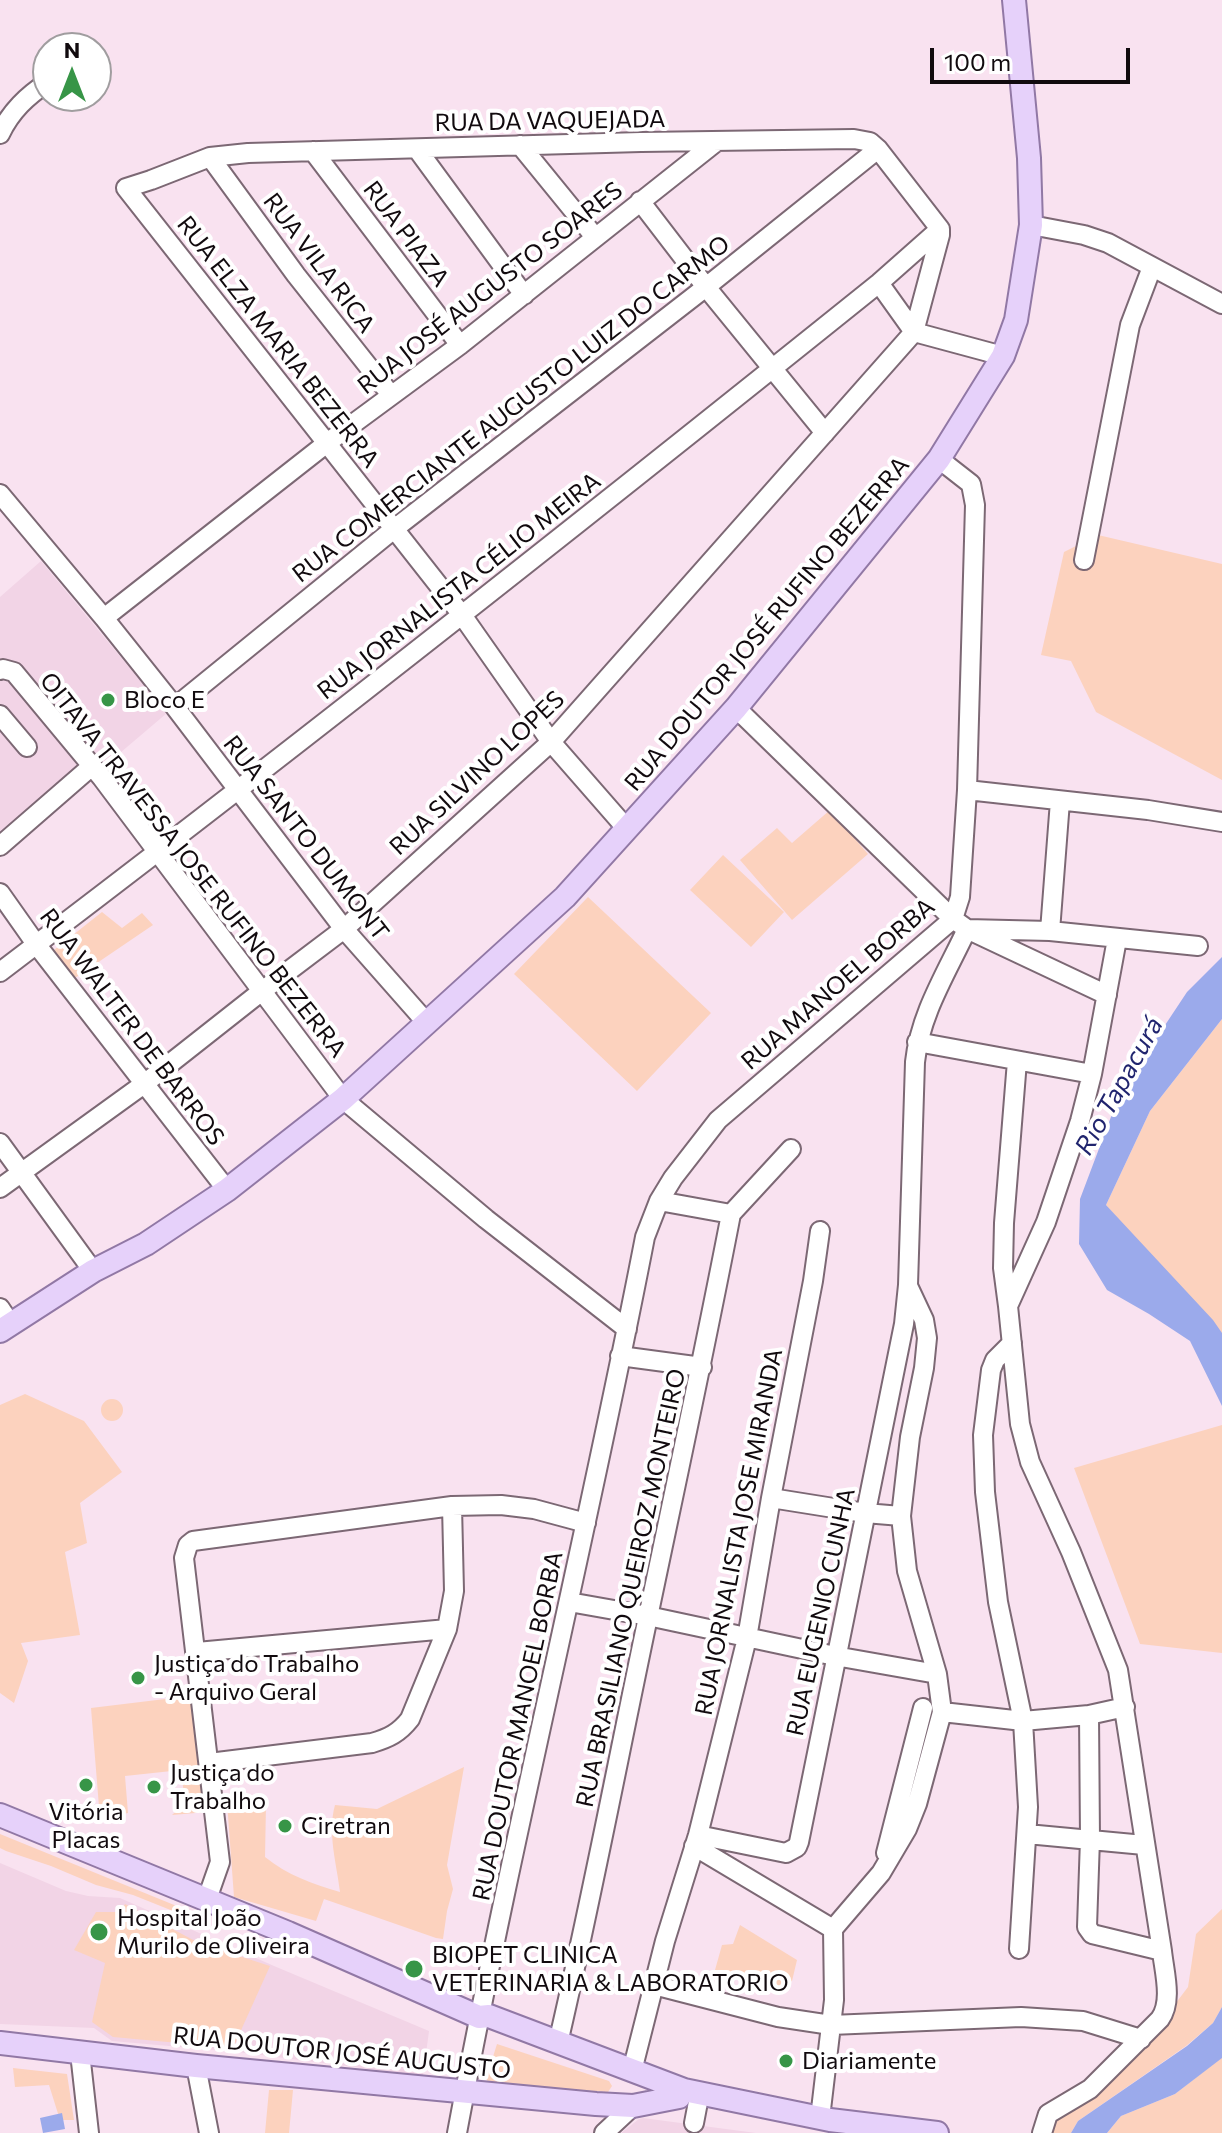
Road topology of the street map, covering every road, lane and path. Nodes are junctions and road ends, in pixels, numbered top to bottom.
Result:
1 (1014, 0) edge
2 (32, 92) edge
3 (0, 134) edge
4 (716, 142) junction
5 (520, 145) junction
6 (417, 149) junction
7 (878, 149) junction
8 (313, 151) junction
9 (210, 157) junction
10 (126, 188) joint
11 (640, 201) junction
12 (1031, 225) junction
13 (940, 229) junction
14 (595, 237) junction
15 (1152, 267) junction
16 (879, 283) junction
17 (706, 287) junction
18 (524, 295) junction
19 (1222, 304) edge
20 (914, 332) junction
21 (460, 345) junction
22 (1003, 356) junction
23 (773, 369) junction
24 (391, 395) junction
25 (825, 433) junction
26 (327, 443) junction
27 (939, 459) junction
28 (0, 494) edge
29 (394, 529) junction
30 (1084, 560) dead end
31 (462, 615) junction
32 (104, 618) junction
33 (0, 670) edge
34 (175, 707) junction
35 (736, 708) junction
36 (0, 715) edge
37 (551, 742) junction
38 (27, 747) dead end
39 (92, 766) junction
40 (967, 790) junction
41 (238, 791) junction
42 (1060, 801) junction
43 (1222, 822) edge
44 (627, 829) junction
45 (0, 846) edge
46 (157, 850) junction
47 (0, 893) edge
48 (960, 924) junction
49 (344, 929) junction
50 (1050, 931) junction
51 (1117, 939) junction
52 (36, 944) junction
53 (1198, 946) dead end
54 (0, 972) edge
55 (262, 991) junction
56 (1107, 995) junction
57 (426, 1022) junction
58 (917, 1042) junction
59 (1017, 1061) junction
60 (1092, 1074) junction
61 (144, 1084) junction
62 (343, 1099) junction
63 (0, 1143) edge
64 (791, 1149) dead end
65 (23, 1173) junction
66 (0, 1188) edge
67 (227, 1190) junction
68 (659, 1201) junction
69 (731, 1214) junction
70 (820, 1231) dead end
71 (93, 1271) junction
72 (908, 1285) junction
73 (1008, 1306) junction
74 (3, 1321) edge
75 (627, 1329) junction
76 (1012, 1343) junction
77 (620, 1356) junction
78 (702, 1367) junction
79 (771, 1498) junction
80 (452, 1506) junction
81 (865, 1513) junction
82 (901, 1516) junction
83 (586, 1523) junction
84 (569, 1602) junction
85 (648, 1616) junction
86 (447, 1629) junction
87 (747, 1638) junction
88 (197, 1652) junction
89 (835, 1656) junction
90 (937, 1674) junction
91 (1125, 1707) junction
92 (923, 1708) dead end
93 (942, 1712) junction
94 (1089, 1715) junction
95 (1023, 1721) junction
96 (209, 1763) junction
97 (0, 1815) edge
98 (1027, 1834) junction
99 (1090, 1839) junction
100 (696, 1841) junction
101 (1144, 1845) junction
102 (881, 1873) junction
103 (207, 1899) junction
104 (833, 1929) junction
105 (1019, 1949) dead end
106 (1162, 1951) junction
107 (654, 1985) junction
108 (479, 2017) junction
109 (831, 2025) junction
110 (1141, 2039) junction
111 (0, 2043) edge
112 (558, 2043) junction
113 (80, 2053) junction
114 (196, 2066) junction
115 (632, 2071) junction
116 (465, 2092) junction
117 (633, 2106) junction
118 (696, 2110) junction
119 (820, 2118) junction
120 (89, 2133) edge
121 (209, 2133) edge
122 (457, 2133) edge
123 (605, 2133) edge
124 (846, 2133) edge
125 (937, 2133) edge
126 (1042, 2133) edge

1 - 12 main road, RUA DOUTOR JOSÉ RUFINO BEZERRA
2 - 3 street
4 - 5 street, RUA DA VAQUEJADA
4 - 7 street, RUA DA VAQUEJADA
4 - 11 street, RUA JOSÉ AUGUSTO SOARES
5 - 6 street, RUA DA VAQUEJADA
5 - 14 street
6 - 8 street, RUA DA VAQUEJADA
6 - 18 street
7 - 13 street
7 - 17 street, RUA COMERCIANTE AUGUSTO LUIZ DO CARMO
8 - 9 street, RUA DA VAQUEJADA
8 - 21 street, RUA PIAZA
9 - 10 street, RUA DA VAQUEJADA
9 - 24 street, RUA VILA RICA
10 - 26 street, RUA ELZA MARIA BEZERRA
11 - 14 street, RUA JOSÉ AUGUSTO SOARES
11 - 17 street
12 - 15 street
12 - 22 main road, RUA DOUTOR JOSÉ RUFINO BEZERRA
13 - 16 street, RUA JORNALISTA CÉLIO MEIRA
13 - 20 street, RUA SILVINO LOPES
14 - 18 street, RUA JOSÉ AUGUSTO SOARES
15 - 19 street
15 - 30 street
16 - 20 street
16 - 23 street, RUA JORNALISTA CÉLIO MEIRA
17 - 23 street
17 - 29 street, RUA COMERCIANTE AUGUSTO LUIZ DO CARMO
18 - 21 street, RUA JOSÉ AUGUSTO SOARES
20 - 22 street
20 - 25 street, RUA SILVINO LOPES
21 - 24 street, RUA JOSÉ AUGUSTO SOARES
22 - 27 main road, RUA DOUTOR JOSÉ RUFINO BEZERRA
23 - 25 street
23 - 31 street, RUA JORNALISTA CÉLIO MEIRA
24 - 26 street, RUA JOSÉ AUGUSTO SOARES
25 - 37 street, RUA SILVINO LOPES
26 - 29 street, RUA ELZA MARIA BEZERRA
26 - 32 street, RUA JOSÉ AUGUSTO SOARES
27 - 35 main road, RUA DOUTOR JOSÉ RUFINO BEZERRA
27 - 40 street, RUA MANOEL BORBA
28 - 32 street, RUA SANTO DUMONT
29 - 31 street, RUA ELZA MARIA BEZERRA
29 - 34 street, RUA COMERCIANTE AUGUSTO LUIZ DO CARMO
31 - 37 street, RUA ELZA MARIA BEZERRA
31 - 41 street, RUA JORNALISTA CÉLIO MEIRA
32 - 34 street, RUA SANTO DUMONT
33 - 39 street, OITAVA TRAVESSA JOSE RUFINO BEZERRA
34 - 41 street, RUA SANTO DUMONT
35 - 44 main road, RUA DOUTOR JOSÉ RUFINO BEZERRA
35 - 48 street
36 - 38 street
37 - 44 street, RUA ELZA MARIA BEZERRA
37 - 49 street, RUA SILVINO LOPES
39 - 45 street
39 - 46 street, OITAVA TRAVESSA JOSE RUFINO BEZERRA
40 - 42 street
40 - 48 street, RUA MANOEL BORBA
41 - 46 street, RUA JORNALISTA CÉLIO MEIRA
41 - 49 street, RUA SANTO DUMONT
42 - 43 street
42 - 50 street
44 - 57 main road, RUA DOUTOR JOSÉ RUFINO BEZERRA
46 - 52 street, RUA JORNALISTA CÉLIO MEIRA
46 - 55 street, OITAVA TRAVESSA JOSE RUFINO BEZERRA
47 - 52 street, RUA WALTER DE BARROS
48 - 50 street
48 - 56 street
48 - 58 street, RUA EUGENIO CUNHA
48 - 68 street, RUA MANOEL BORBA
49 - 55 street, RUA SILVINO LOPES
49 - 57 street, RUA SANTO DUMONT
50 - 51 street
51 - 53 street
51 - 56 street
52 - 54 street, RUA JORNALISTA CÉLIO MEIRA
52 - 61 street, RUA WALTER DE BARROS
55 - 61 street, RUA SILVINO LOPES
55 - 62 street, OITAVA TRAVESSA JOSE RUFINO BEZERRA
56 - 60 street
57 - 62 main road, RUA DOUTOR JOSÉ RUFINO BEZERRA
58 - 59 street
58 - 72 street, RUA EUGENIO CUNHA
59 - 60 street
59 - 73 street
60 - 73 street
61 - 65 street, RUA SILVINO LOPES
61 - 67 street, RUA WALTER DE BARROS
62 - 67 main road, RUA DOUTOR JOSÉ RUFINO BEZERRA
62 - 75 street, OITAVA TRAVESSA JOSE RUFINO BEZERRA
63 - 65 street
64 - 69 street
65 - 66 street, RUA SILVINO LOPES
65 - 71 street
67 - 71 main road, RUA DOUTOR JOSÉ RUFINO BEZERRA
68 - 69 street
68 - 75 street, RUA MANOEL BORBA
69 - 78 street, RUA BRASILIANO QUEIROZ MONTEIRO
70 - 79 street, RUA JORNALISTA JOSE MIRANDA
71 - 74 main road, RUA DOUTOR JOSÉ RUFINO BEZERRA
72 - 81 street, RUA EUGENIO CUNHA
72 - 82 street
73 - 76 street
75 - 77 street, RUA DOUTOR MANOEL BORBA
76 - 91 street
76 - 95 street
77 - 78 street
77 - 83 street, RUA DOUTOR MANOEL BORBA
78 - 85 street, RUA BRASILIANO QUEIROZ MONTEIRO
79 - 81 street
79 - 87 street, RUA JORNALISTA JOSE MIRANDA
80 - 83 street
80 - 86 street
80 - 88 street
81 - 82 street
81 - 89 street, RUA EUGENIO CUNHA
82 - 90 street
83 - 84 street, RUA DOUTOR MANOEL BORBA
84 - 85 street
84 - 108 street, RUA DOUTOR MANOEL BORBA
85 - 87 street
85 - 112 street, RUA BRASILIANO QUEIROZ MONTEIRO
86 - 88 street
86 - 96 street
87 - 89 street
87 - 100 street, RUA JORNALISTA JOSE MIRANDA
88 - 96 street
89 - 90 street
89 - 100 street, RUA EUGENIO CUNHA
90 - 93 street
91 - 94 street
91 - 101 street
92 - 102 street
93 - 95 street
93 - 102 street
94 - 95 street
94 - 99 street
95 - 98 street
96 - 103 street
97 - 103 main road
98 - 99 street
98 - 105 street
99 - 101 street
99 - 106 street
100 - 104 street
100 - 107 street, RUA JORNALISTA JOSE MIRANDA
101 - 106 street
102 - 104 street
103 - 108 main road
104 - 109 street
106 - 110 street
107 - 109 street
107 - 115 street, RUA JORNALISTA JOSE MIRANDA
108 - 112 main road
108 - 116 street, RUA DOUTOR MANOEL BORBA
108 - 118 main road
109 - 110 street
109 - 119 street
110 - 126 street
111 - 113 main road, RUA DOUTOR JOSÉ AUGUSTO
112 - 115 main road
113 - 114 main road, RUA DOUTOR JOSÉ AUGUSTO
113 - 120 street
114 - 116 main road, RUA DOUTOR JOSÉ AUGUSTO
114 - 121 street
115 - 119 main road
116 - 117 main road, RUA DOUTOR JOSÉ AUGUSTO
116 - 122 street, RUA DOUTOR MANOEL BORBA
117 - 118 main road, RUA DOUTOR JOSÉ AUGUSTO
117 - 123 street
118 - 124 main road
119 - 125 main road

